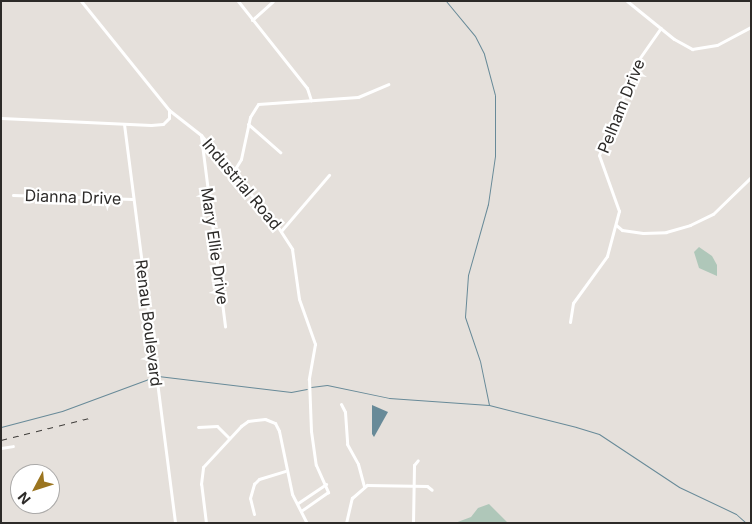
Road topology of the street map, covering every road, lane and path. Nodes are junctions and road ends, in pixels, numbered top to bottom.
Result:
1 (81, 1) edge
2 (238, 1) edge
3 (273, 1) edge
4 (627, 1) edge
5 (252, 20) junction
6 (751, 27) edge
7 (661, 28) junction
8 (388, 84) dead end
9 (311, 100) junction
10 (170, 110) junction
11 (1, 118) edge
12 (124, 124) junction
13 (248, 124) junction
14 (201, 135) junction
15 (280, 152) dead end
16 (233, 172) junction
17 (329, 175) dead end
18 (751, 177) edge
19 (13, 195) dead end
20 (133, 199) junction
21 (616, 225) junction
22 (281, 231) junction
23 (570, 322) dead end
24 (225, 326) dead end
25 (340, 404) dead end
26 (198, 428) dead end
27 (229, 438) junction
28 (13, 446) dead end
29 (1, 448) edge
30 (418, 460) dead end
31 (285, 471) junction
32 (326, 484) junction
33 (413, 485) junction
34 (364, 487) junction
35 (432, 490) dead end
36 (298, 503) junction
37 (302, 510) junction
38 (254, 514) dead end
39 (175, 523) edge
40 (206, 523) edge
41 (307, 523) edge
42 (346, 523) edge
43 (413, 523) edge

1 - 10 street, Industrial Road
2 - 5 street
3 - 5 street
4 - 7 street
5 - 9 street
6 - 7 street
7 - 21 street, Pelham Drive
8 - 9 street
9 - 13 street
10 - 12 street
10 - 14 street, Industrial Road
11 - 12 street
12 - 20 street, Renau Boulevard
13 - 15 street
13 - 16 street
14 - 16 street, Industrial Road
14 - 24 street, Mary Ellie Drive
16 - 22 street, Industrial Road
17 - 22 street
18 - 21 street
19 - 20 street, Dianna Drive
20 - 39 street, Renau Boulevard
21 - 23 street, Pelham Drive
22 - 32 street, Industrial Road
25 - 34 street
26 - 27 street
27 - 31 street
27 - 40 street
28 - 29 street
30 - 33 street
31 - 36 street
31 - 38 street
32 - 36 street
32 - 37 street
33 - 34 street
33 - 35 street
33 - 43 street
34 - 42 street
36 - 37 street
37 - 41 street

